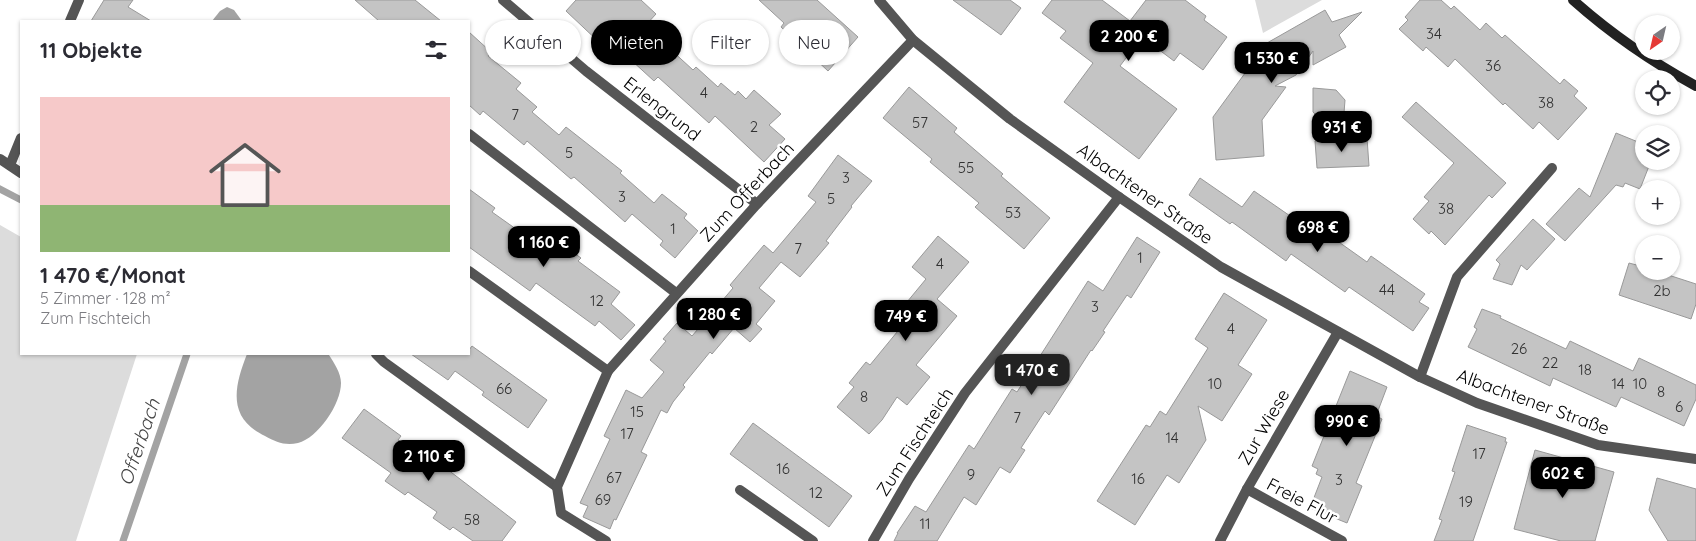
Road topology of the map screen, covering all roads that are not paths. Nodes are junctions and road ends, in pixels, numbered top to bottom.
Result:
1 (79, 0) edge
2 (503, 0) edge
3 (879, 0) edge
4 (1572, 0) edge
5 (70, 20) edge
6 (913, 40) junction
7 (1696, 86) edge
8 (470, 135) edge
9 (20, 140) edge
10 (0, 159) edge
11 (10, 165) junction
12 (1552, 168) dead end
13 (20, 173) edge
14 (1119, 197) junction
15 (757, 204) junction
16 (470, 272) edge
17 (676, 293) junction
18 (1338, 332) junction
19 (377, 355) edge
20 (608, 371) junction
21 (1420, 377) junction
22 (1696, 459) edge
23 (557, 488) junction
24 (1247, 489) junction
25 (740, 490) dead end
26 (606, 541) edge
27 (813, 541) edge
28 (873, 541) edge
29 (1220, 541) edge
30 (1342, 541) edge

1 - 5 street
2 - 15 street, Erlengrund
3 - 6 street, Albachtener Straße
4 - 7 main road
6 - 14 street, Albachtener Straße
6 - 15 street, Zum Offerbach
8 - 17 street
9 - 11 street
10 - 11 street
11 - 13 street
12 - 21 street
14 - 18 street, Albachtener Straße
14 - 28 street, Zum Fischteich
15 - 17 street, Zum Offerbach
16 - 20 street
17 - 20 street, Zum Offerbach
18 - 21 street, Albachtener Straße
18 - 24 street, Zur Wiese
19 - 23 street
20 - 23 street, Zum Offerbach
21 - 22 street, Albachtener Straße
23 - 26 street
24 - 29 street, Zur Wiese
24 - 30 street, Freie Flur
25 - 27 street

